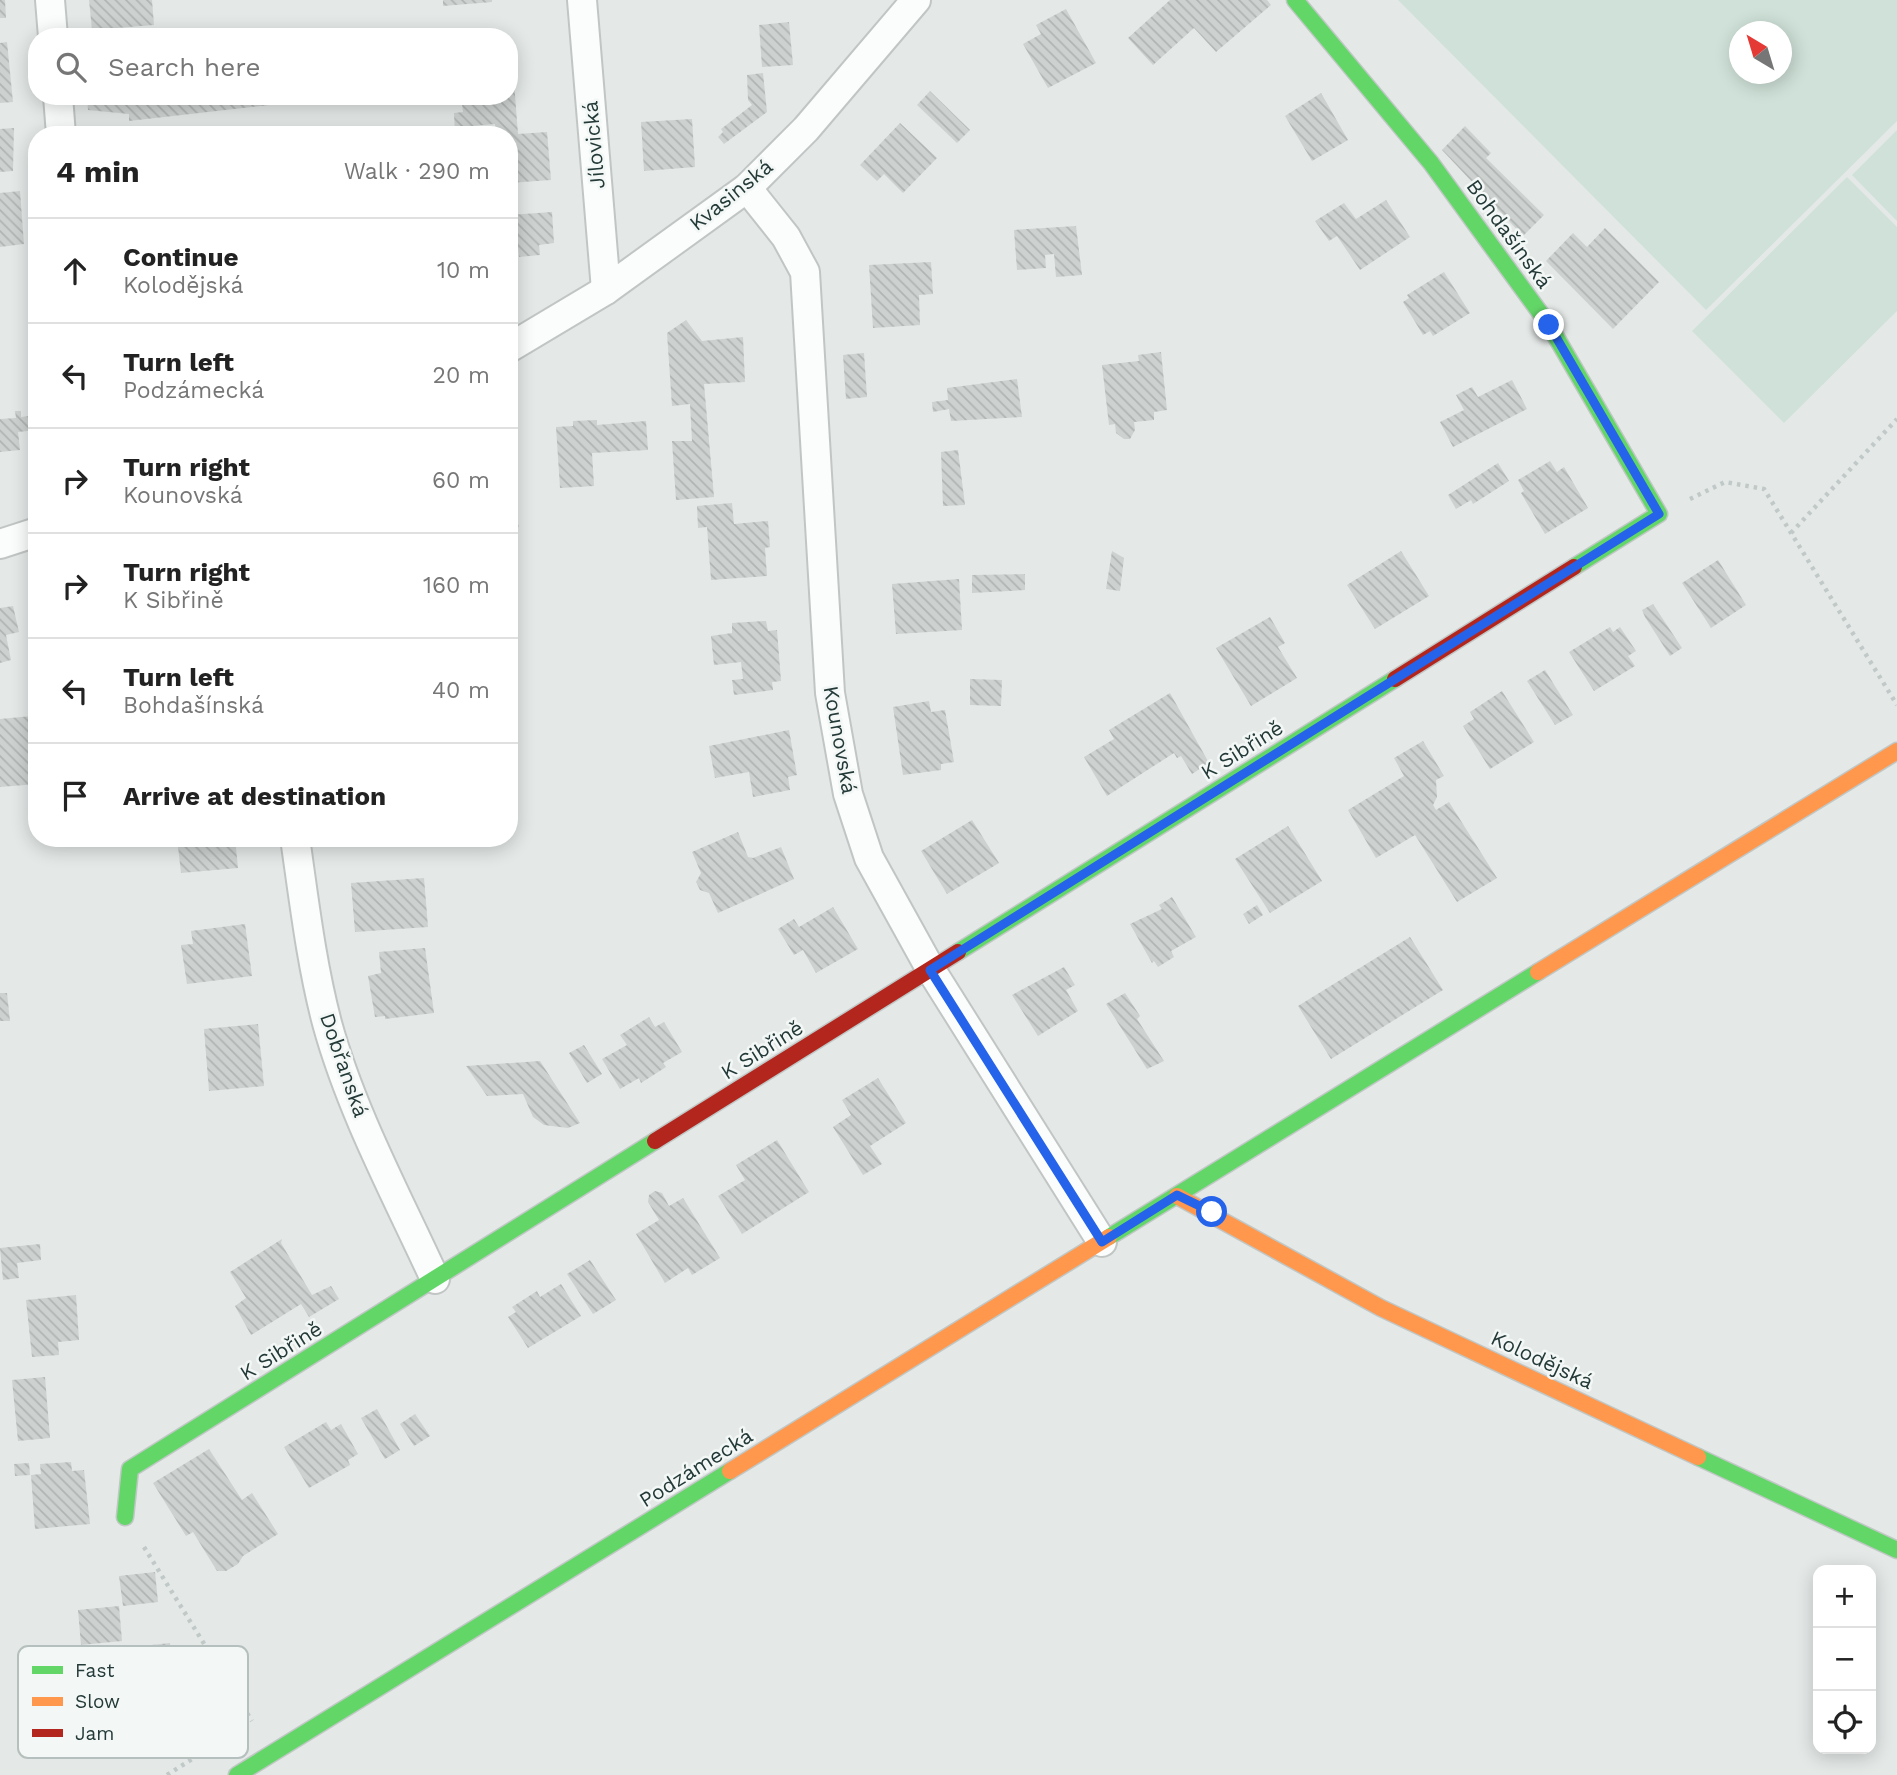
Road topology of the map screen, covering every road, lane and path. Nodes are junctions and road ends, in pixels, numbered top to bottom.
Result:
1 (50, 0) edge
2 (582, 0) edge
3 (916, 0) edge
4 (1295, 0) edge
5 (52, 28) edge
6 (59, 105) edge
7 (60, 126) edge
8 (747, 188) junction
9 (606, 290) junction
10 (518, 343) edge
11 (1897, 419) edge
12 (1659, 514) junction
13 (1791, 533) junction
14 (28, 535) edge
15 (0, 544) edge
16 (1897, 705) edge
17 (1897, 751) edge
18 (296, 847) edge
19 (930, 970) junction
20 (1177, 1195) junction
21 (1102, 1242) junction
22 (435, 1279) junction
23 (125, 1517) joint
24 (1897, 1550) edge
25 (205, 1646) edge
26 (248, 1715) edge
27 (252, 1721) dead end
28 (237, 1775) edge

1 - 5 street
2 - 9 street, Jílovická
3 - 8 street, Kvasinská
4 - 12 street, Bohdašínská
6 - 7 street
8 - 9 street, Kvasinská
8 - 19 street, Kounovská
9 - 10 street, Kvasinská
11 - 13 path
12 - 13 path
12 - 19 street, K Sibřině
13 - 16 path
14 - 15 street
17 - 20 street, Podzámecká
18 - 22 street, Dobřanská
19 - 21 street, Kounovská
19 - 22 street, K Sibřině
20 - 21 street, Podzámecká
20 - 24 street, Kolodějská
21 - 28 street, Podzámecká
22 - 23 street, K Sibřině
23 - 25 path
26 - 27 path

